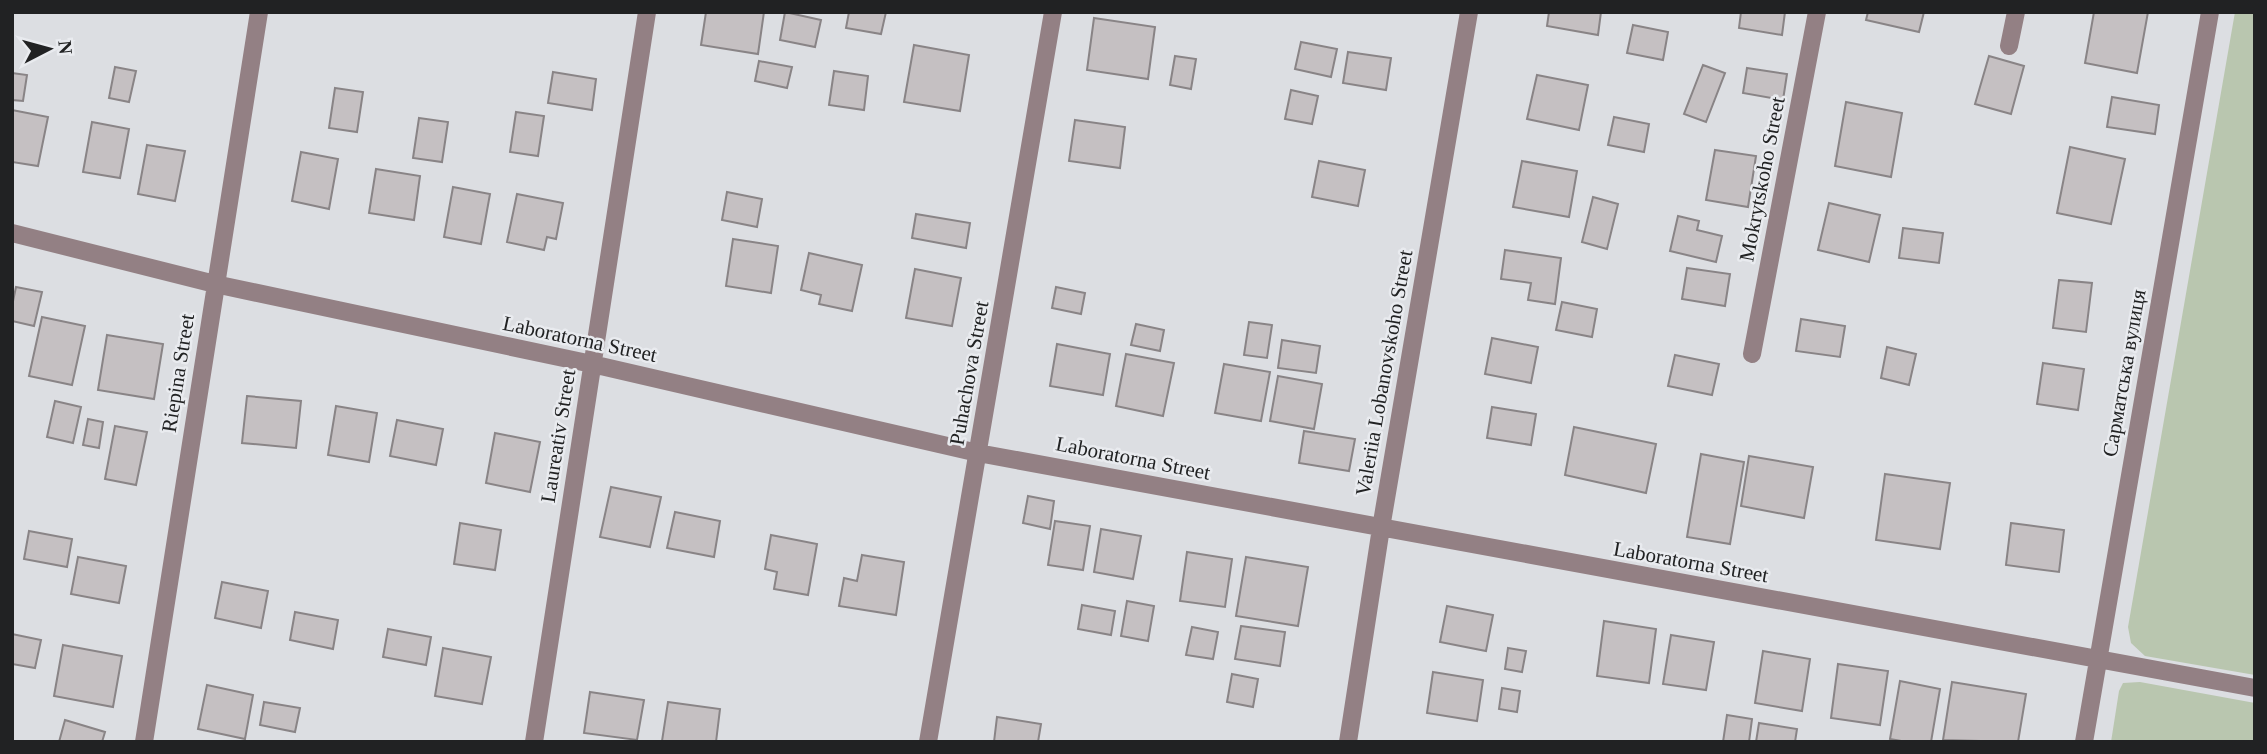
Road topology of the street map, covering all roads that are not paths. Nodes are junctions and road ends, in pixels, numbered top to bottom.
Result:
1 (259, 12) edge
2 (647, 12) edge
3 (1053, 12) edge
4 (1469, 12) edge
5 (1816, 12) edge
6 (2016, 12) edge
7 (2210, 12) edge
8 (2009, 46) dead end
9 (12, 233) edge
10 (215, 284) junction
11 (1752, 354) dead end
12 (592, 364) junction
13 (978, 453) junction
14 (1381, 528) junction
15 (2098, 660) junction
16 (2255, 688) edge
17 (144, 742) edge
18 (534, 742) edge
19 (928, 742) edge
20 (1348, 742) edge
21 (2084, 742) edge

1 - 10 street, Riepina Street
2 - 12 street, Laureativ Street
3 - 13 street, Puhachova Street
4 - 14 street, Valeriia Lobanovskoho Street
5 - 11 street, Mokrytskoho Street
6 - 8 street
7 - 15 street, Сарматська вулиця
9 - 10 street, Laboratorna Street
10 - 12 street, Laboratorna Street
10 - 17 street, Riepina Street
12 - 13 street, Laboratorna Street
12 - 18 street, Laureativ Street
13 - 14 street, Laboratorna Street
13 - 19 street, Puhachova Street
14 - 15 street, Laboratorna Street
14 - 20 street, Valeriia Lobanovskoho Street
15 - 16 street, Laboratorna Street
15 - 21 street, Сарматська вулиця

